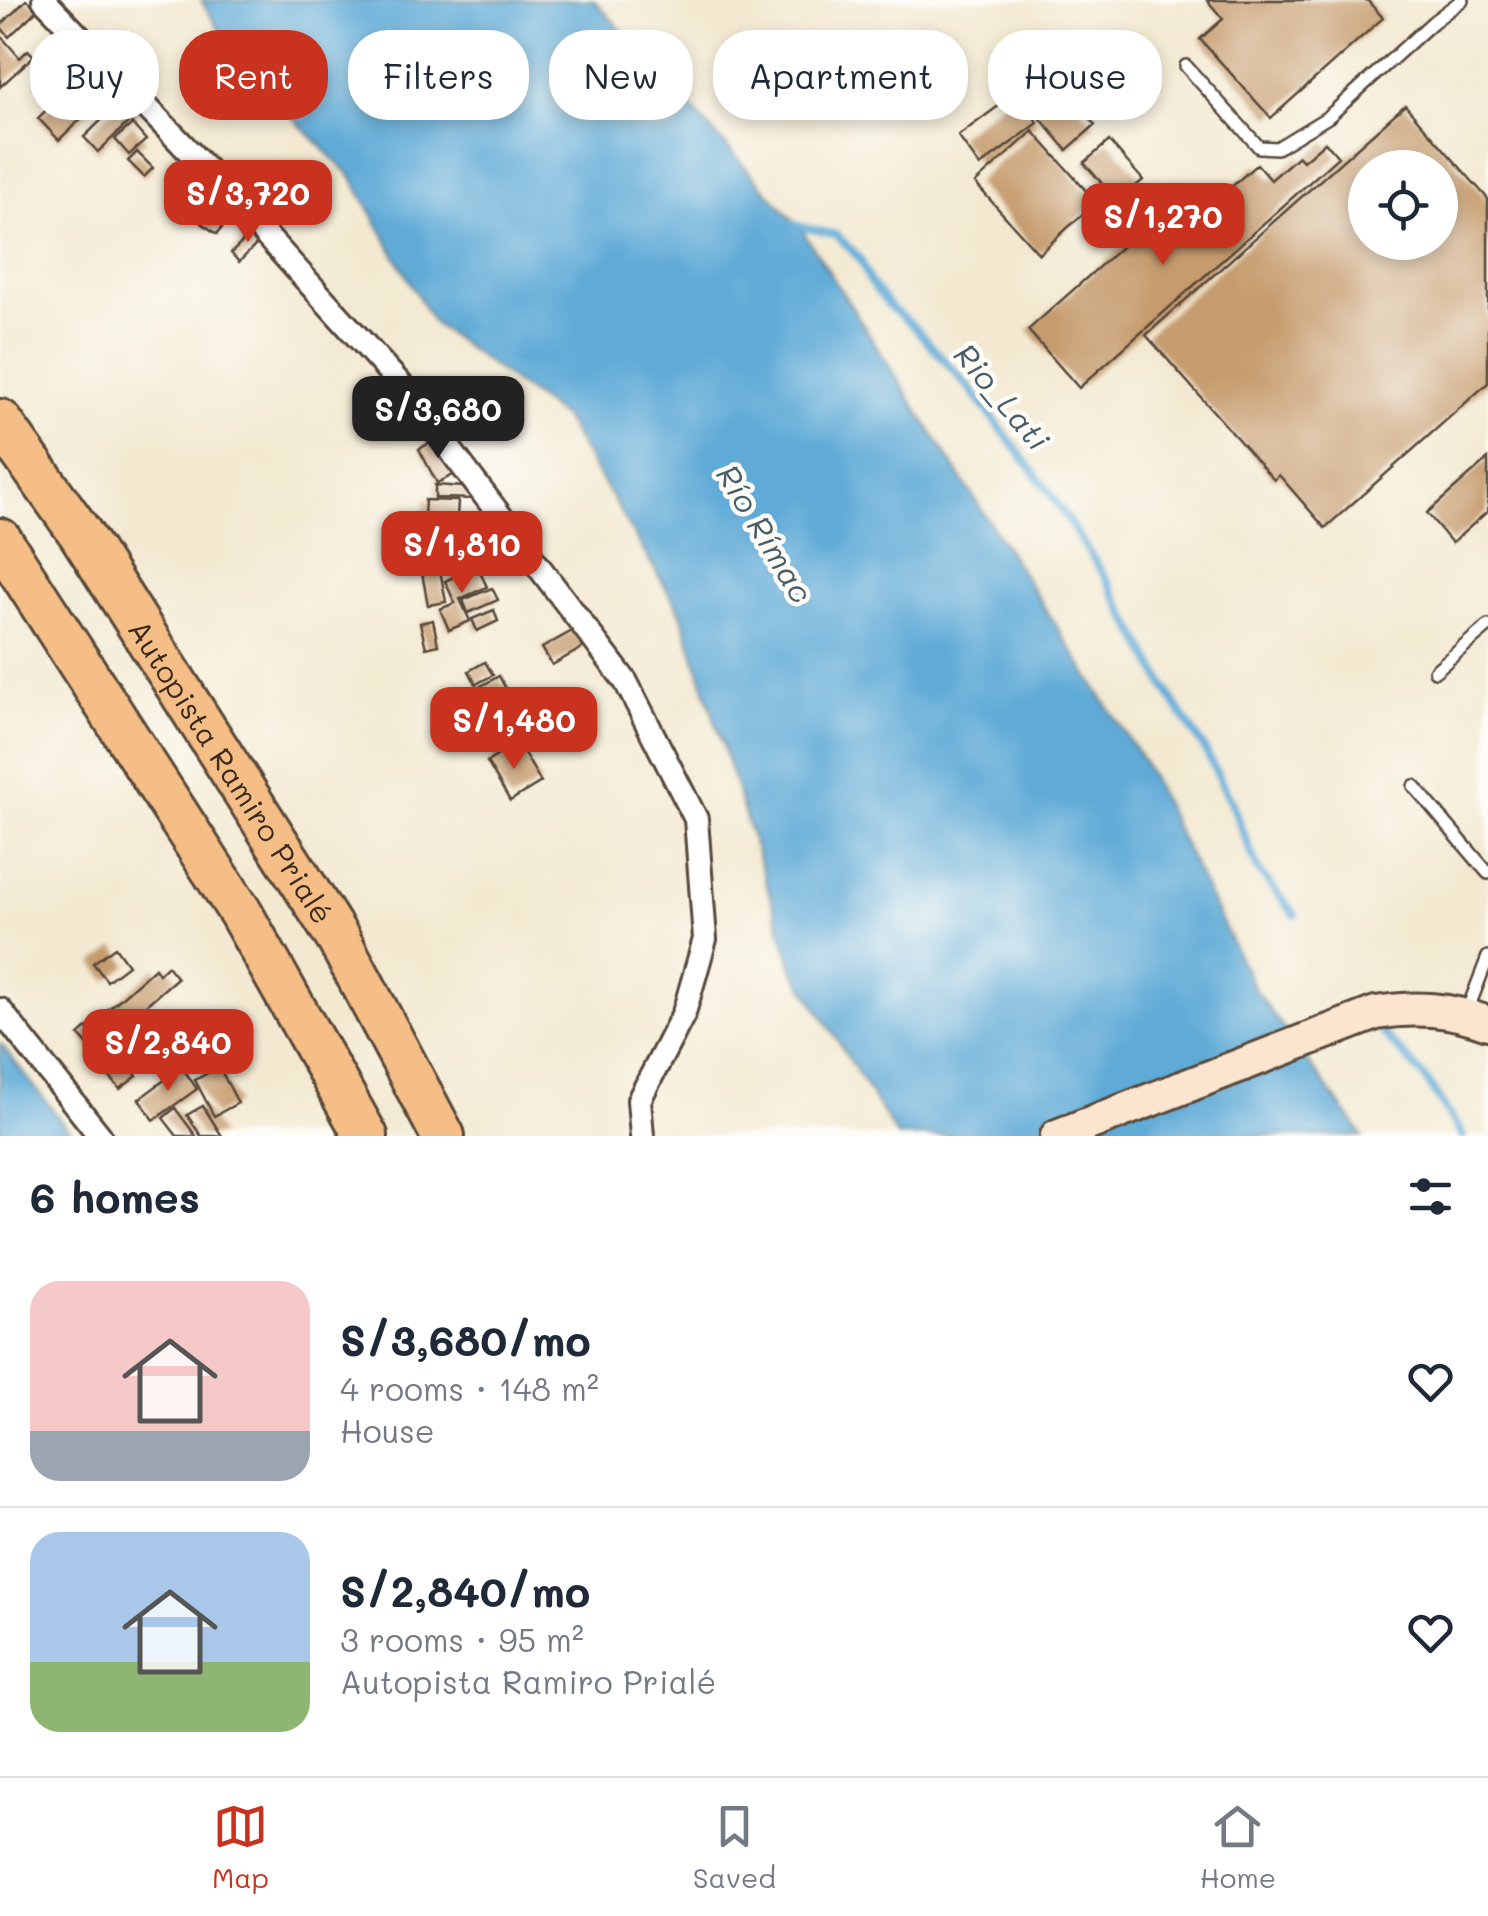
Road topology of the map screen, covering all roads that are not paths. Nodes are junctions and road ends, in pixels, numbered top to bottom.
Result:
1 (44, 0) edge
2 (1462, 0) edge
3 (1186, 66) dead end
4 (0, 422) edge
5 (0, 540) edge
6 (1488, 626) edge
7 (1435, 671) dead end
8 (1414, 786) dead end
9 (1488, 873) edge
10 (1488, 957) edge
11 (0, 1010) edge
12 (1477, 1019) edge
13 (100, 1136) edge
14 (366, 1136) edge
15 (443, 1136) edge
16 (642, 1136) edge
17 (1057, 1136) edge

1 - 16 street
2 - 3 lane
4 - 15 highway, Autopista Ramiro Prialé
5 - 14 highway
6 - 7 lane
8 - 9 lane
10 - 12 lane
11 - 13 street
12 - 17 street

